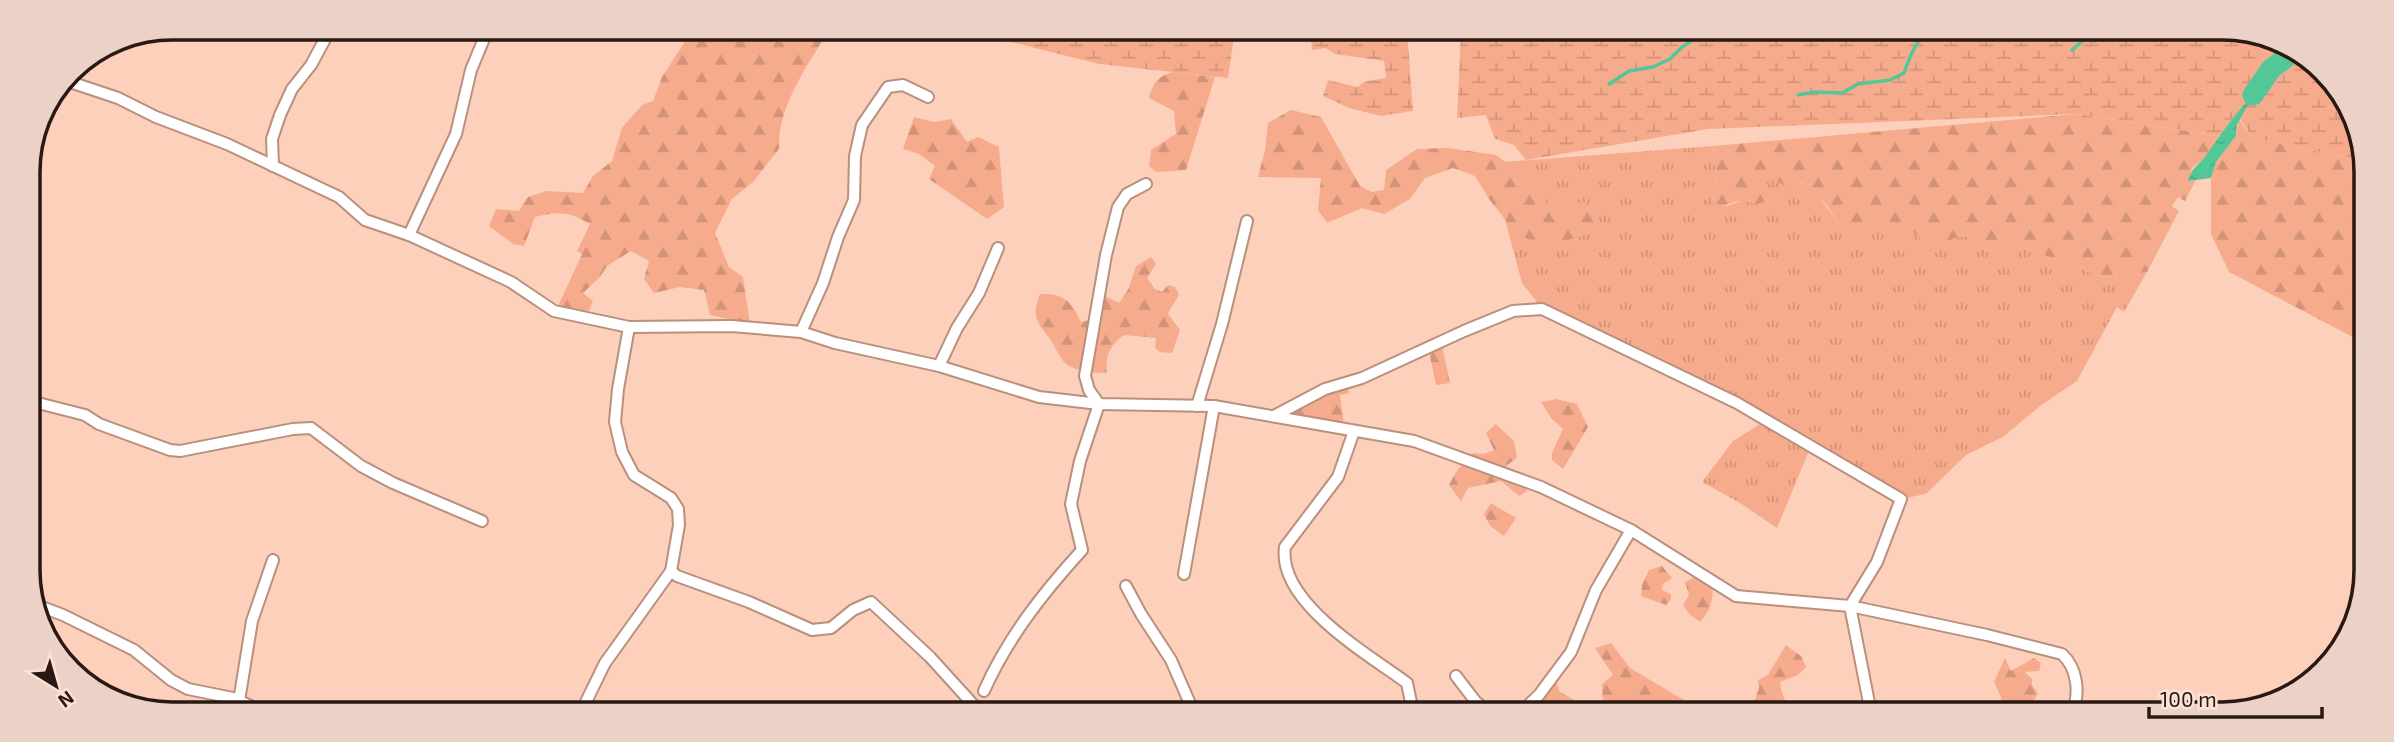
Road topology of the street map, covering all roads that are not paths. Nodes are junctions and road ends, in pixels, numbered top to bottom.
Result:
1 (324, 41) edge
2 (483, 41) edge
3 (77, 81) edge
4 (928, 97) dead end
5 (273, 166) junction
6 (1146, 184) dead end
7 (1247, 221) dead end
8 (409, 235) junction
9 (998, 248) dead end
10 (629, 327) junction
11 (801, 332) junction
12 (939, 366) junction
13 (40, 404) edge
14 (1099, 404) junction
15 (1197, 406) junction
16 (1214, 406) junction
17 (1274, 416) junction
18 (1354, 431) junction
19 (482, 521) dead end
20 (1631, 530) junction
21 (273, 560) dead end
22 (671, 571) junction
23 (1184, 574) dead end
24 (1126, 586) dead end
25 (1850, 606) junction
26 (46, 609) edge
27 (1456, 676) dead end
28 (984, 691) dead end
29 (239, 701) joint
30 (1411, 701) edge
31 (1476, 701) edge
32 (1531, 701) edge
33 (1869, 701) edge
34 (2078, 701) edge
35 (586, 702) edge
36 (970, 702) edge
37 (1189, 702) edge

1 - 5 street
2 - 8 street
3 - 5 street
4 - 11 street
5 - 8 street
6 - 14 street
7 - 15 street
8 - 10 street
9 - 12 street
10 - 11 street
10 - 22 street
11 - 12 street
12 - 14 street
13 - 19 street
14 - 15 street
14 - 28 street
15 - 16 street
16 - 17 street
16 - 23 street
17 - 18 street
17 - 25 street
18 - 20 street
18 - 30 street
20 - 25 street
20 - 32 street
21 - 29 street
22 - 35 street
22 - 36 street
24 - 37 street
25 - 33 street
25 - 34 street
26 - 29 street
27 - 31 street

